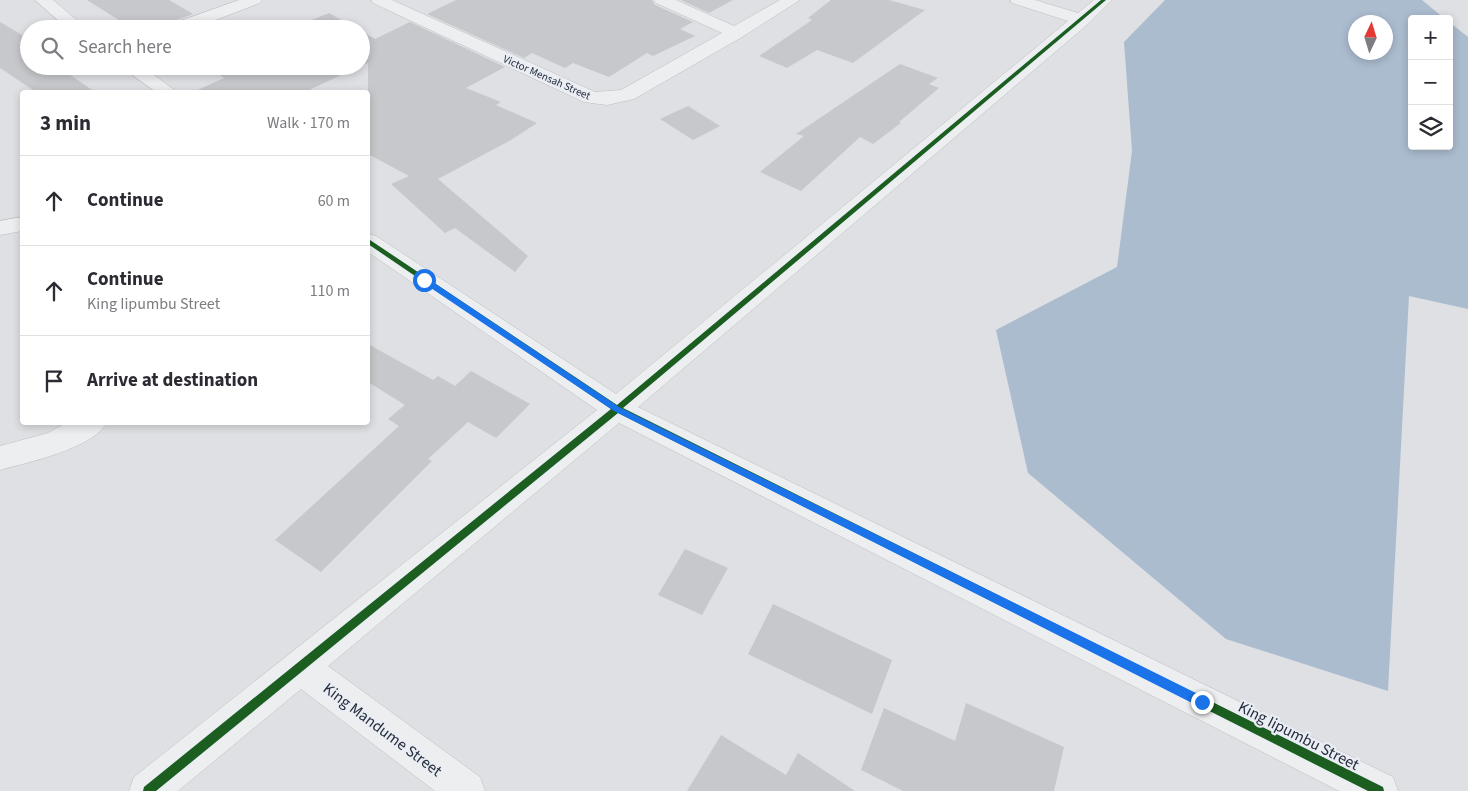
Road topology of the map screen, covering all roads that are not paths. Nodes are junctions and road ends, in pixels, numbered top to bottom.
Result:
1 (43, 0) edge
2 (254, 0) edge
3 (378, 0) edge
4 (662, 0) edge
5 (792, 0) edge
6 (1018, 0) edge
7 (1104, 0) edge
8 (69, 20) edge
9 (200, 20) edge
10 (1082, 20) junction
11 (736, 33) junction
12 (142, 75) edge
13 (165, 90) edge
14 (20, 224) edge
15 (0, 228) edge
16 (371, 247) edge
17 (616, 409) junction
18 (88, 425) edge
19 (0, 458) edge
20 (300, 666) junction
21 (148, 791) edge
22 (466, 791) edge
23 (1379, 791) edge

1 - 8 street
2 - 9 street
3 - 11 street, Victor Mensah Street
4 - 11 street
5 - 11 street, Victor Mensah Street
6 - 10 street
7 - 10 street
10 - 17 street
12 - 13 street
14 - 15 street
16 - 17 street, King Iipumbu Street
17 - 20 street
17 - 23 street, King Iipumbu Street
18 - 19 street
20 - 21 street
20 - 22 street, King Mandume Street

